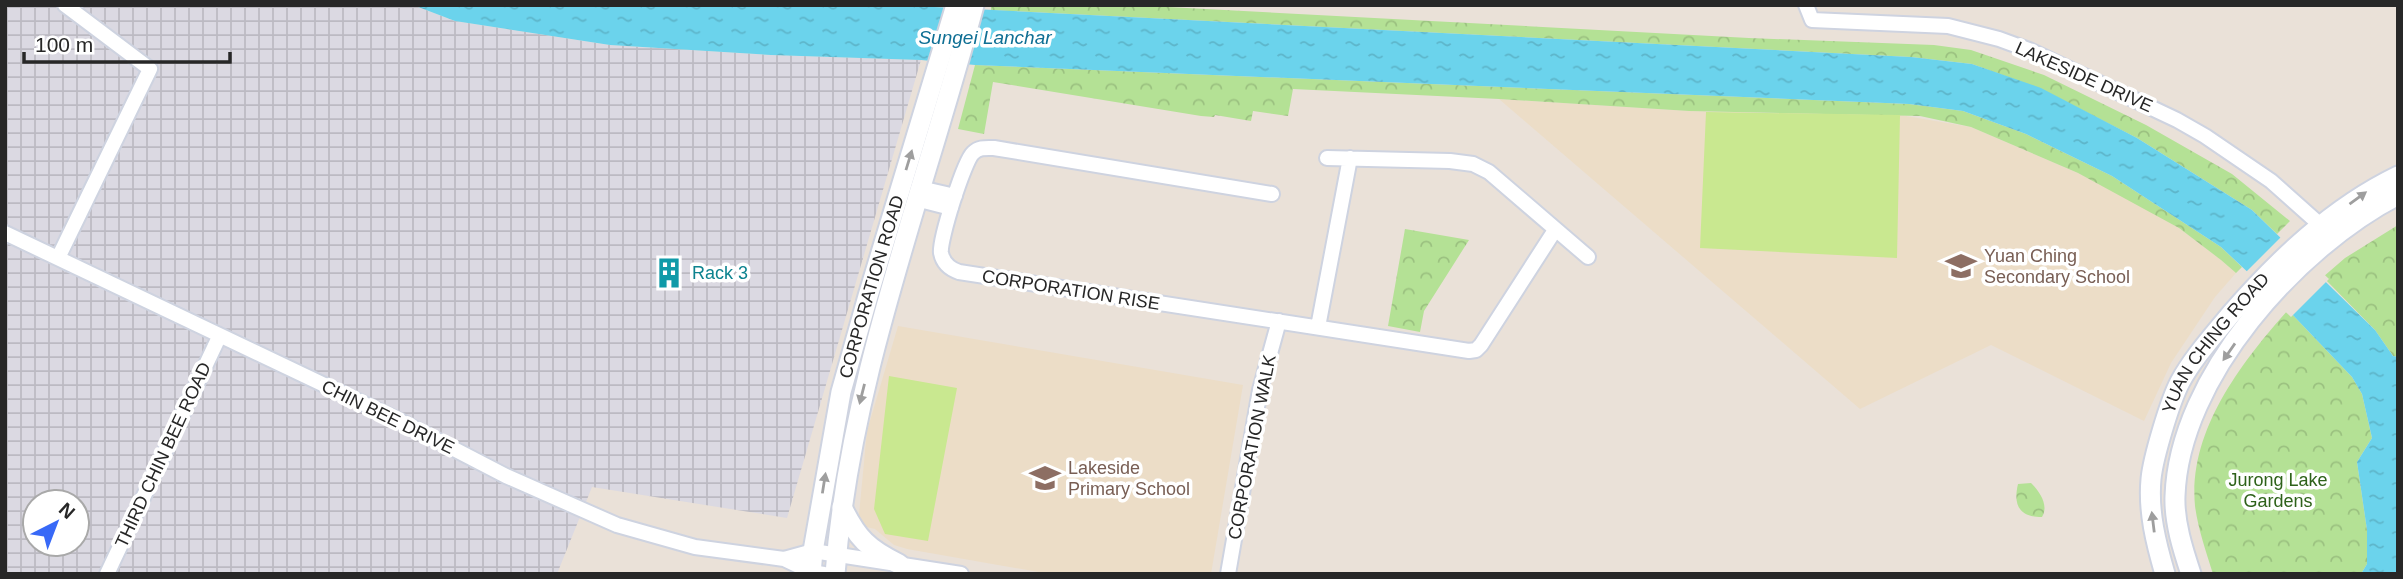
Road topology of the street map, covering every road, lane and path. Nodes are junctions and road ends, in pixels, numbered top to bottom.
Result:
1 (65, 5) edge
2 (956, 5) edge
3 (974, 5) edge
4 (1806, 5) edge
5 (948, 64) junction
6 (1327, 158) dead end
7 (1350, 158) junction
8 (2398, 176) edge
9 (918, 193) junction
10 (1272, 194) dead end
11 (2398, 195) edge
12 (953, 202) junction
13 (1556, 230) junction
14 (2326, 230) junction
15 (5, 233) edge
16 (1588, 257) dead end
17 (58, 258) junction
18 (2263, 291) junction
19 (868, 296) junction
20 (888, 302) junction
21 (1279, 321) junction
22 (1318, 327) junction
23 (219, 337) junction
24 (841, 506) junction
25 (813, 551) junction
26 (784, 559) junction
27 (836, 564) edge
28 (899, 564) junction
29 (815, 573) edge
30 (107, 574) edge
31 (961, 574) edge
32 (1228, 574) edge
33 (2165, 574) edge
34 (2191, 574) edge

1 - 17 street
2 - 5 main road, CORPORATION ROAD
3 - 5 main road, CORPORATION ROAD
4 - 14 street, LAKESIDE DRIVE
5 - 9 main road, CORPORATION ROAD
19 -> 5 main road, CORPORATION ROAD
6 - 7 street
7 - 13 street
7 - 22 street
14 -> 8 main road, YUAN CHING ROAD
9 - 12 street
9 - 20 main road, CORPORATION ROAD
10 - 12 street, CORPORATION RISE
11 - 14 main road, YUAN CHING ROAD
12 - 21 street, CORPORATION RISE
13 - 16 street
13 - 22 street
14 - 18 main road, YUAN CHING ROAD
15 - 17 street, CHIN BEE DRIVE
17 - 23 street, CHIN BEE DRIVE
33 -> 18 main road, YUAN CHING ROAD
18 -> 34 main road, YUAN CHING ROAD
19 - 20 main road
25 -> 19 main road, CORPORATION ROAD
20 -> 24 main road, CORPORATION ROAD
21 - 22 street
21 - 32 street, CORPORATION WALK
23 - 26 street, CHIN BEE DRIVE
23 - 30 street, THIRD CHIN BEE ROAD
24 - 27 main road, CORPORATION ROAD
24 - 28 main road
25 - 26 street, CHIN BEE DRIVE
25 - 27 street
25 - 29 main road, CORPORATION ROAD
26 - 29 street, CHIN BEE DRIVE
27 - 28 street
28 - 31 street

